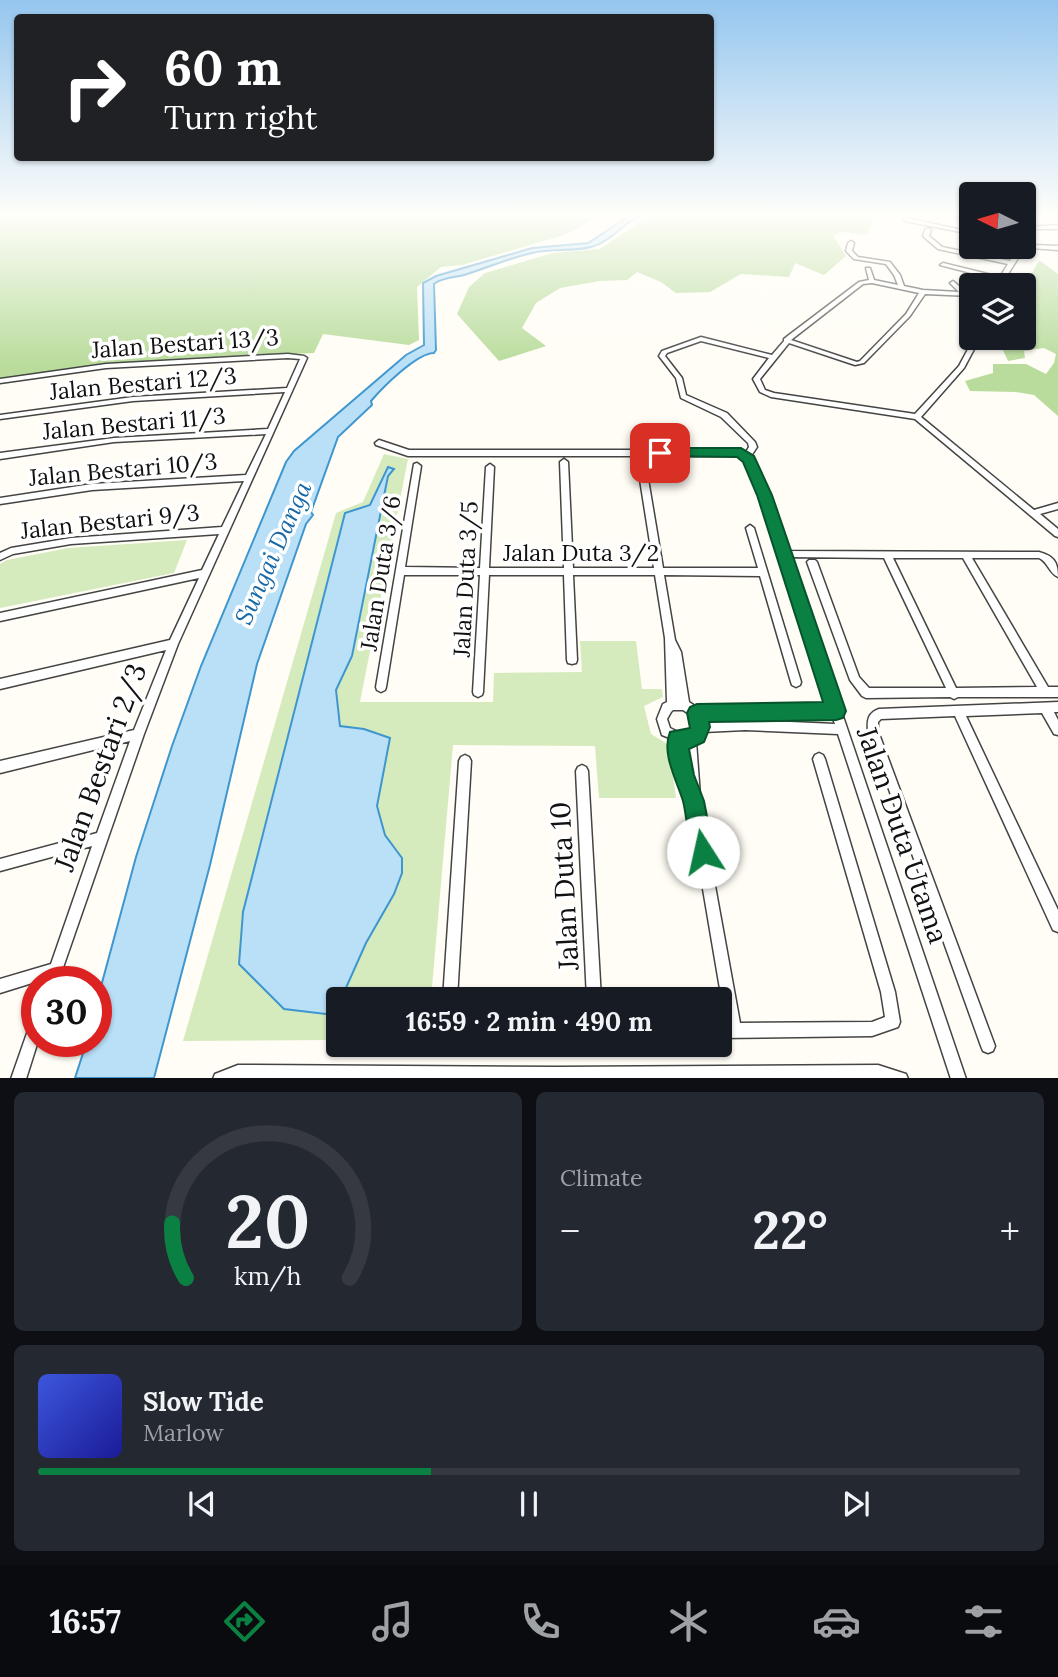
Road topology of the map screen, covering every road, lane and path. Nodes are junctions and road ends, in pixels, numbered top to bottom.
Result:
1 (889, 264) edge
2 (944, 264) edge
3 (868, 269) dead end
4 (971, 273) edge
5 (872, 281) junction
6 (954, 283) dead end
7 (959, 287) edge
8 (902, 288) junction
9 (923, 292) junction
10 (959, 294) edge
11 (786, 340) junction
12 (971, 350) edge
13 (772, 357) junction
14 (0, 381) edge
15 (289, 390) junction
16 (0, 417) edge
17 (917, 417) junction
18 (271, 431) junction
19 (379, 443) dead end
20 (744, 454) junction
21 (0, 456) edge
22 (564, 463) dead end
23 (417, 466) dead end
24 (490, 467) dead end
25 (642, 467) dead end
26 (249, 478) junction
27 (0, 501) edge
28 (1058, 506) edge
29 (1034, 513) junction
30 (750, 528) dead end
31 (225, 530) junction
32 (1058, 534) edge
33 (783, 554) junction
34 (887, 554) junction
35 (966, 555) junction
36 (0, 557) edge
37 (812, 562) dead end
38 (400, 571) junction
39 (485, 571) junction
40 (568, 571) junction
41 (659, 572) junction
42 (762, 572) junction
43 (206, 573) junction
44 (1058, 573) edge
45 (0, 617) edge
46 (173, 644) junction
47 (572, 660) dead end
48 (796, 682) dead end
49 (0, 684) edge
50 (381, 687) dead end
51 (478, 692) dead end
52 (1045, 692) junction
53 (1058, 692) edge
54 (954, 694) junction
55 (678, 705) junction
56 (1045, 707) junction
57 (1058, 707) edge
58 (836, 711) junction
59 (958, 711) junction
60 (697, 713) junction
61 (701, 727) junction
62 (841, 729) junction
63 (1058, 730) edge
64 (138, 734) junction
65 (683, 739) junction
66 (819, 759) dead end
67 (465, 761) dead end
68 (0, 767) edge
69 (582, 771) dead end
70 (100, 838) junction
71 (0, 865) edge
72 (1058, 925) edge
73 (56, 966) edge
74 (21, 982) edge
75 (0, 986) edge
76 (451, 987) edge
77 (593, 987) edge
78 (721, 987) edge
79 (732, 1031) edge
80 (988, 1046) dead end
81 (26, 1057) edge
82 (358, 1076) edge
83 (494, 1076) edge
84 (773, 1076) edge
85 (634, 1077) edge
86 (18, 1078) edge
87 (223, 1078) edge
88 (897, 1078) edge
89 (959, 1078) edge

1 - 8 street
2 - 4 street
3 - 5 street
5 - 8 street
5 - 11 street
6 - 7 street
8 - 9 street
9 - 10 street
9 - 11 street
11 - 13 street
12 - 17 street
13 - 17 street
13 - 20 street, Jalan Duta Utama
14 - 15 street, Jalan Bestari 13/3
15 - 16 street, Jalan Bestari 12/3
15 - 18 street, Jalan Bestari 13/3
17 - 29 street
18 - 21 street, Jalan Bestari 11/3
18 - 26 street, Jalan Bestari 13/3
19 - 20 street
20 - 33 street, Jalan Duta Utama
22 - 40 street
23 - 38 street, Jalan Duta 3/6
24 - 39 street, Jalan Duta 3/5
25 - 41 street
26 - 27 street, Jalan Bestari 10/3
26 - 31 street, Jalan Bestari 13/3
28 - 29 street
29 - 32 street
30 - 42 street
31 - 36 street, Jalan Bestari 9/3
31 - 43 street, Jalan Bestari 13/3
33 - 34 street
33 - 58 street, Jalan Duta Utama
34 - 35 street
34 - 54 street
35 - 44 street
35 - 52 street
37 - 54 street
38 - 39 street, Jalan Duta 3/2
38 - 50 street, Jalan Duta 3/6
39 - 40 street, Jalan Duta 3/2
39 - 51 street, Jalan Duta 3/5
40 - 41 street, Jalan Duta 3/2
40 - 47 street
41 - 42 street, Jalan Duta 3/2
41 - 55 street
42 - 48 street
43 - 45 street
43 - 46 street, Jalan Bestari 2/3
46 - 49 street
46 - 64 street, Jalan Bestari 2/3
52 - 53 street
52 - 54 street
55 - 60 street
55 - 65 street
56 - 57 street
56 - 59 street
56 - 63 street
58 - 60 street
58 - 62 street, Jalan Duta Utama
59 - 72 street
59 - 80 street
60 - 61 street
61 - 62 street
61 - 65 street
62 - 89 street, Jalan Duta Utama
64 - 68 street
64 - 70 street, Jalan Bestari 2/3
65 - 78 street
66 - 79 street
67 - 76 street
69 - 77 street, Jalan Duta 10
70 - 71 street
70 - 73 street, Jalan Bestari 2/3
74 - 75 street
81 - 86 street
82 - 83 street
82 - 87 street
83 - 85 street
84 - 85 street
84 - 88 street

